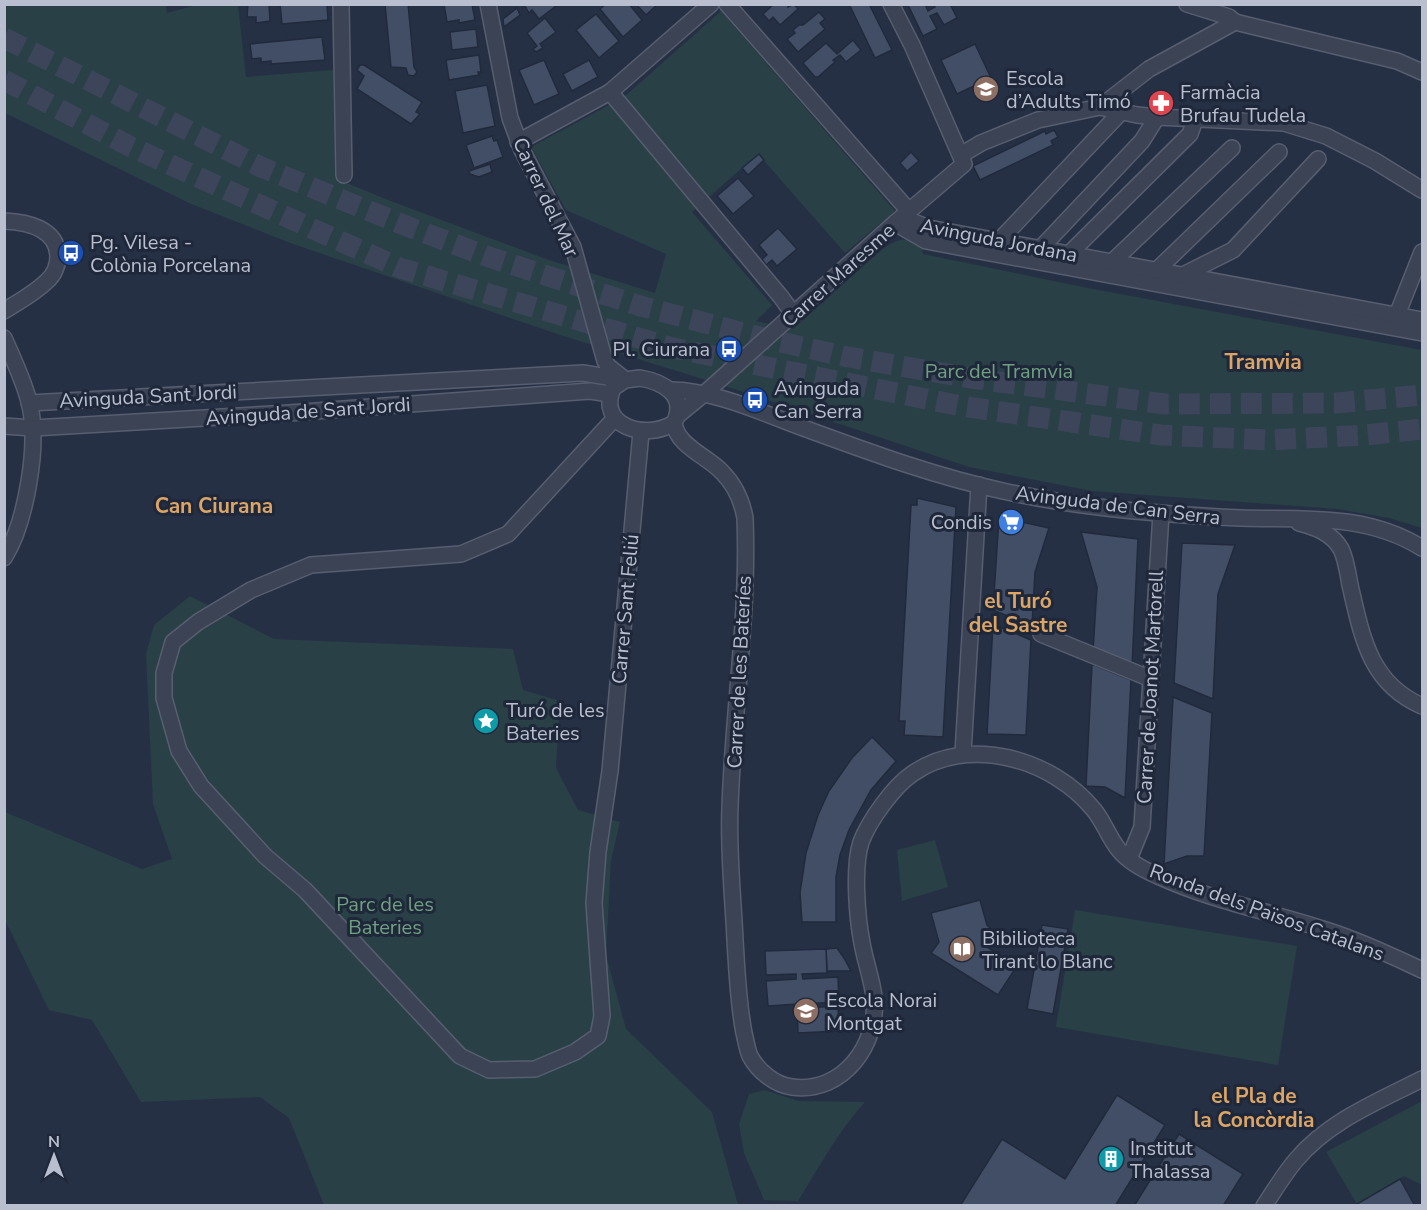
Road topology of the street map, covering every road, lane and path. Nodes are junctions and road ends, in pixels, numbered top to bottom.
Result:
1 (341, 4) edge
2 (488, 4) edge
3 (711, 4) edge
4 (728, 4) edge
5 (891, 4) edge
6 (1187, 4) edge
7 (1235, 22) junction
8 (1422, 72) edge
9 (610, 92) junction
10 (1100, 107) junction
11 (1121, 112) junction
12 (1157, 117) junction
13 (1195, 120) junction
14 (518, 142) junction
15 (1232, 148) dead end
16 (1280, 152) dead end
17 (961, 155) junction
18 (1318, 159) dead end
19 (344, 175) dead end
20 (1422, 190) edge
21 (909, 211) junction
22 (4, 221) edge
23 (895, 223) junction
24 (999, 241) junction
25 (1041, 249) junction
26 (1422, 252) edge
27 (1069, 254) junction
28 (1112, 262) junction
29 (1157, 270) junction
30 (1183, 275) junction
31 (4, 311) edge
32 (794, 315) junction
33 (1397, 315) junction
34 (1422, 320) edge
35 (1422, 333) edge
36 (4, 338) edge
37 (625, 380) junction
38 (670, 390) junction
39 (705, 393) junction
40 (610, 394) junction
41 (29, 403) junction
42 (615, 417) junction
43 (675, 419) junction
44 (4, 426) edge
45 (33, 428) junction
46 (641, 432) junction
47 (979, 485) junction
48 (1161, 513) junction
49 (1284, 519) junction
50 (1366, 525) junction
51 (1422, 548) edge
52 (1341, 550) junction
53 (4, 558) edge
54 (1041, 634) dead end
55 (1150, 679) junction
56 (1422, 706) edge
57 (963, 753) junction
58 (1129, 859) junction
59 (736, 949) joint
60 (1422, 970) edge
61 (1422, 1079) edge
62 (1264, 1206) edge

1 - 19 street
2 - 14 street, Carrer del Mar
3 - 9 street
4 - 21 street
5 - 17 street
6 - 7 street
7 - 8 street
7 - 10 street
9 - 14 street
9 - 32 street
10 - 11 street
10 - 17 street
11 - 12 street
11 - 24 street
12 - 13 street
12 - 25 street
13 - 20 street
13 - 27 street
14 - 37 street, Carrer del Mar
15 - 28 street
16 - 29 street
17 - 21 street, Carrer Maresme
18 - 30 street
21 - 23 street, Carrer Maresme
22 - 31 street
23 - 24 street, Avinguda Jordana
23 - 32 street, Carrer Maresme
23 - 35 street, Avinguda Jordana
24 - 25 street, Avinguda Jordana
25 - 27 street, Avinguda Jordana
26 - 33 street
27 - 28 street, Avinguda Jordana
28 - 29 street, Avinguda Jordana
29 - 30 street, Avinguda Jordana
30 - 33 street, Avinguda Jordana
32 - 39 street, Carrer Maresme
33 - 34 street, Avinguda Jordana
36 - 41 street
37 - 38 street
37 - 40 street
37 - 41 street, Avinguda Sant Jordi
38 - 39 street
38 - 43 street
39 - 43 street, Carrer Maresme
39 - 47 street, Avinguda de Can Serra
40 - 42 street
40 - 45 street, Avinguda de Sant Jordi
41 - 45 street
42 - 46 street
42 - 46 street, Carrer Sant Feliú
43 - 46 street
43 - 59 street, Carrer de les Bateríes
44 - 45 street, Avinguda de Sant Jordi
45 - 53 street
47 - 48 street, Avinguda de Can Serra
47 - 57 street
48 - 49 street, Avinguda de Can Serra
48 - 55 street, Carrer de Joanot Martorell
49 - 50 street, Avinguda de Can Serra
49 - 52 street
50 - 51 street, Avinguda de Can Serra
50 - 52 street
52 - 56 street
54 - 55 street
55 - 58 street, Carrer de Joanot Martorell
57 - 58 street, Ronda dels Països Catalans
57 - 59 street, Ronda dels Països Catalans
58 - 60 street, Ronda dels Països Catalans
61 - 62 street

